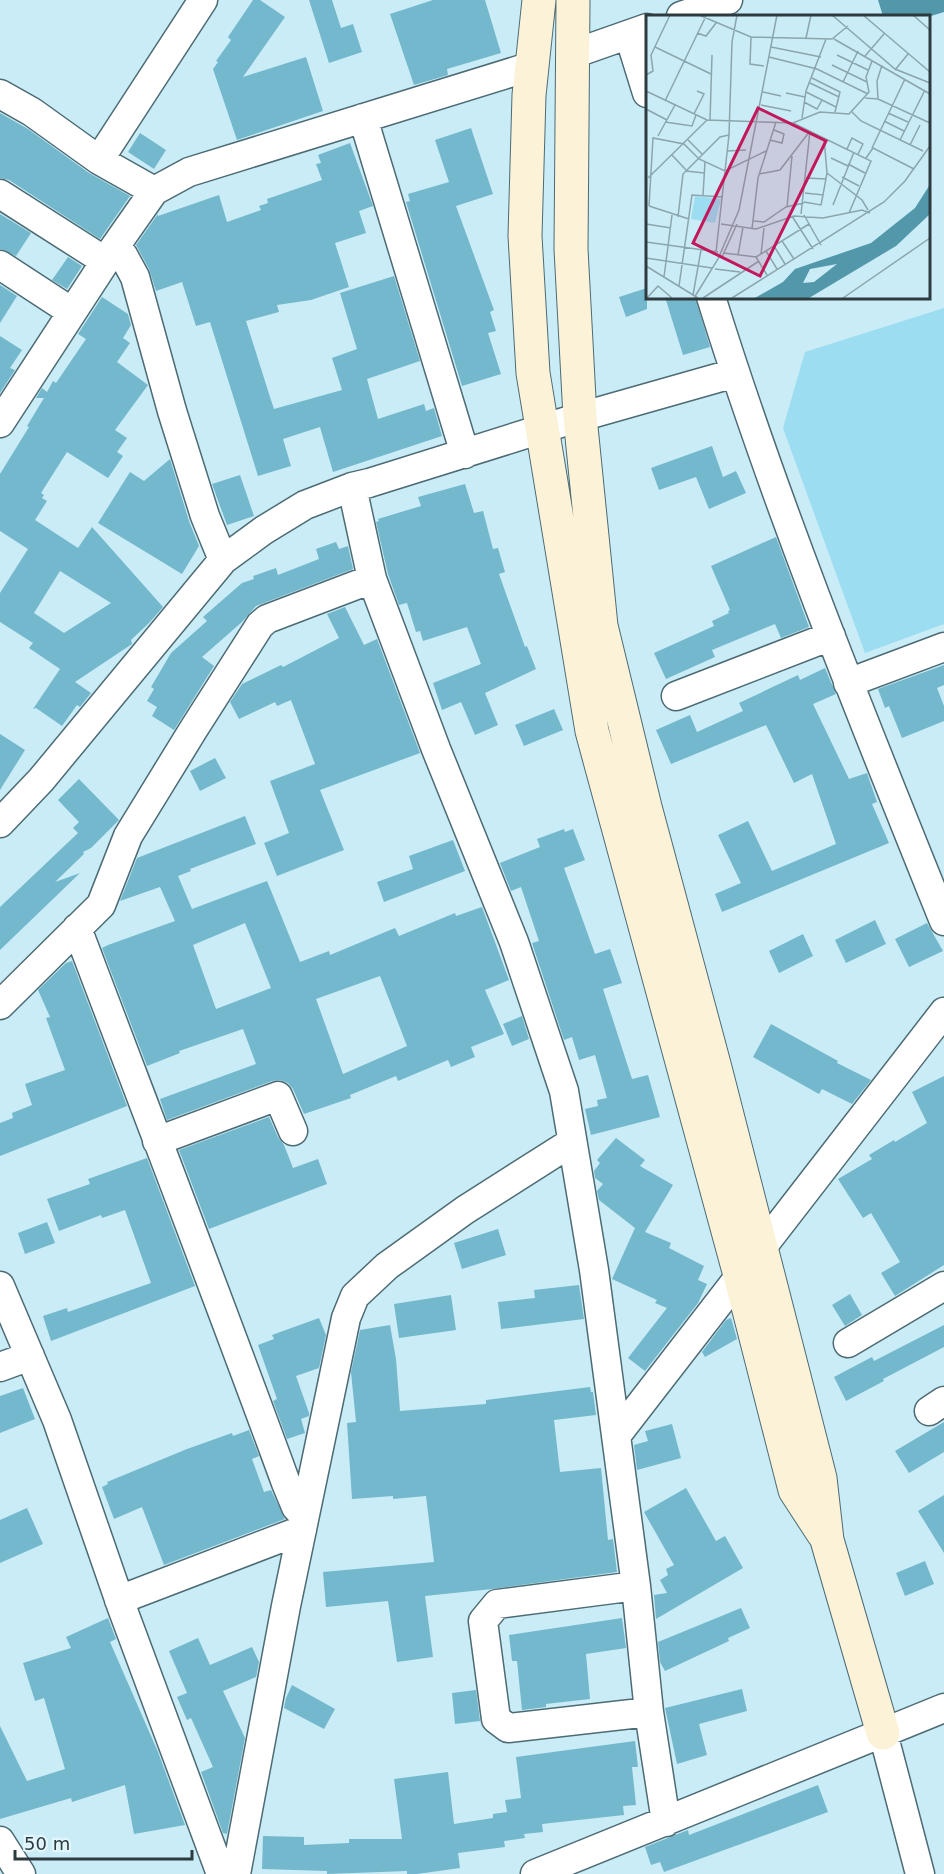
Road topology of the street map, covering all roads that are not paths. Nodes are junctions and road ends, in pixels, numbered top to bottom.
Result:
1 (203, 0) edge
2 (539, 0) edge
3 (573, 0) edge
4 (728, 0) edge
5 (684, 15) edge
6 (638, 31) edge
7 (573, 54) junction
8 (532, 66) junction
9 (646, 86) edge
10 (0, 94) edge
11 (363, 118) junction
12 (99, 160) junction
13 (154, 190) junction
14 (0, 194) edge
15 (110, 254) junction
16 (0, 265) edge
17 (711, 298) edge
18 (72, 312) junction
19 (735, 373) junction
20 (2, 415) edge
21 (580, 417) junction
22 (542, 428) junction
23 (465, 454) junction
24 (352, 487) junction
25 (223, 560) junction
26 (372, 579) junction
27 (831, 636) junction
28 (944, 647) edge
29 (848, 683) junction
30 (676, 696) dead end
31 (41, 780) junction
32 (0, 823) edge
33 (0, 843) edge
34 (944, 921) edge
35 (77, 928) junction
36 (0, 1005) edge
37 (944, 1012) edge
38 (292, 1131) dead end
39 (158, 1141) junction
40 (572, 1142) junction
41 (761, 1248) junction
42 (740, 1275) junction
43 (0, 1286) edge
44 (944, 1286) edge
45 (848, 1343) dead end
46 (30, 1356) junction
47 (0, 1367) edge
48 (616, 1436) junction
49 (303, 1523) junction
50 (827, 1540) junction
51 (636, 1586) junction
52 (119, 1600) junction
53 (944, 1708) edge
54 (649, 1712) junction
55 (883, 1733) junction
56 (666, 1822) junction
57 (0, 1841) edge
58 (21, 1874) edge
59 (220, 1874) edge
60 (236, 1874) edge
61 (535, 1874) edge
62 (920, 1874) edge

1 - 12 street
2 - 8 street
3 - 7 street
4 - 5 street
6 - 7 street
6 - 9 street
7 - 21 street
8 - 11 street
8 - 22 street
10 - 12 street
11 - 13 street
11 - 23 street
12 - 13 street
13 - 15 street
14 - 15 street
15 - 18 street
15 - 25 street
16 - 18 street
17 - 19 street
18 - 20 street
19 - 21 street
19 - 27 street
21 - 22 street
21 - 41 street
22 - 23 street
22 - 42 street
23 - 24 street
24 - 25 street
24 - 26 street
25 - 31 street
26 - 35 street
26 - 40 street
27 - 29 street
27 - 30 street
28 - 29 street
29 - 34 street
31 - 32 street
31 - 33 street
35 - 36 street
35 - 39 street
37 - 41 street
38 - 39 street
39 - 49 street
40 - 48 street
40 - 49 street
41 - 42 street
41 - 50 street
42 - 48 street
42 - 50 street
43 - 46 street
44 - 45 street
46 - 47 street
46 - 52 street
48 - 51 street
49 - 52 street
49 - 60 street
50 - 55 street
51 - 54 street
51 - 54 street
52 - 59 street
53 - 55 street
54 - 56 street
55 - 56 street
55 - 62 street
56 - 61 street
57 - 58 street

